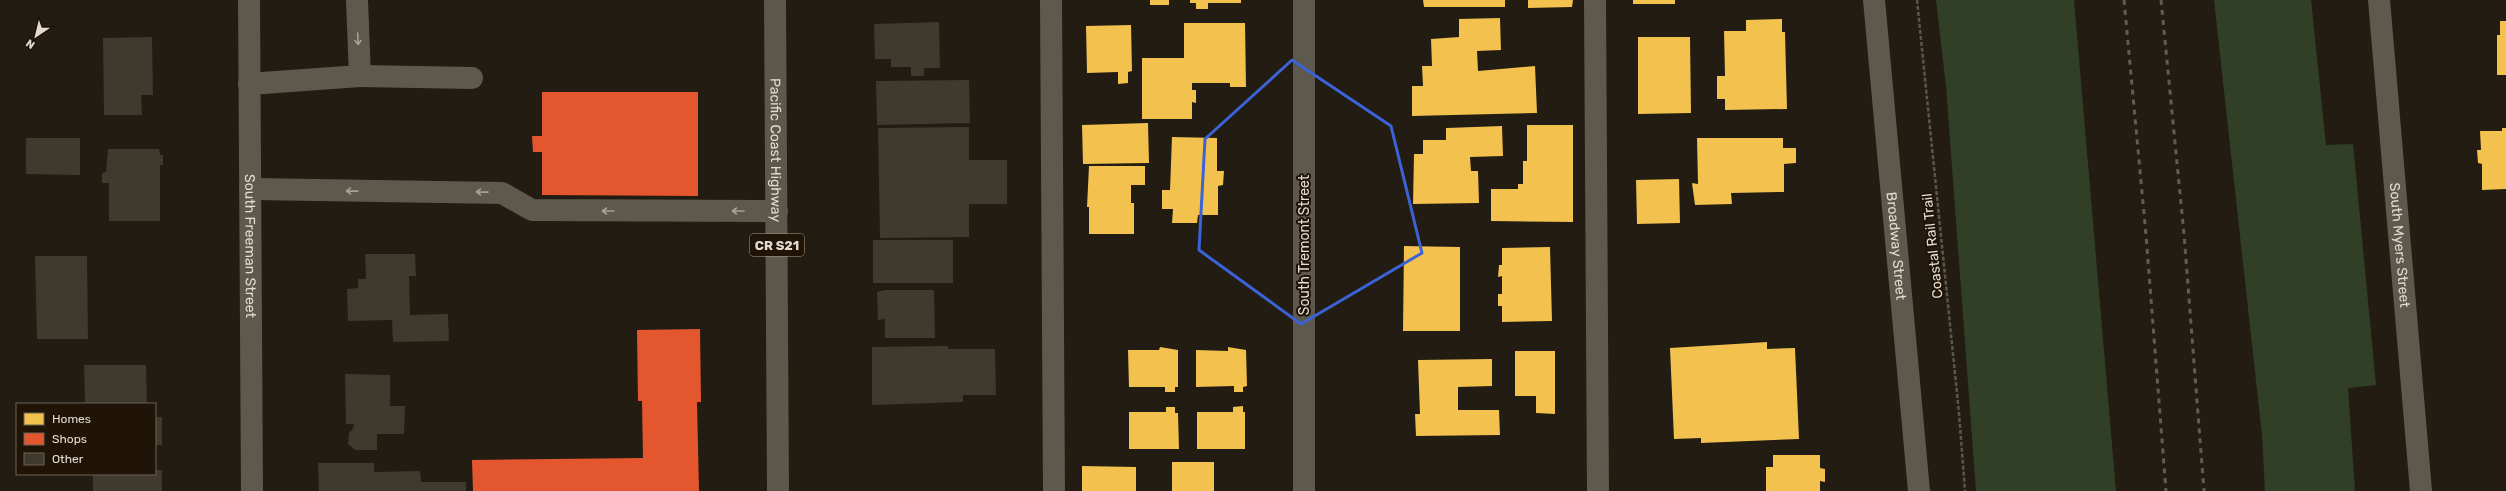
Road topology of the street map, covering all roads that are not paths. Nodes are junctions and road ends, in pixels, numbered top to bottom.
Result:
1 (249, 0) edge
2 (357, 0) edge
3 (775, 0) edge
4 (1051, 0) edge
5 (1304, 0) edge
6 (1595, 0) edge
7 (1874, 0) edge
8 (2379, 0) edge
9 (360, 76) junction
10 (472, 78) dead end
11 (249, 84) junction
12 (250, 189) junction
13 (776, 211) junction
14 (252, 491) edge
15 (778, 491) edge
16 (1054, 491) edge
17 (1304, 491) edge
18 (1598, 491) edge
19 (1919, 491) edge
20 (2421, 491) edge

1 - 11 street, South Freeman Street
2 -> 9 street
3 - 13 main road, Pacific Coast Highway / CR S21
4 - 16 street
5 - 17 street, South Tremont Street
6 - 18 street
7 - 19 street, Broadway Street
8 - 20 street, South Myers Street
9 - 10 street
9 - 11 street
11 - 12 street, South Freeman Street
13 -> 12 street
12 - 14 street, South Freeman Street
13 - 15 main road, Pacific Coast Highway / CR S21

